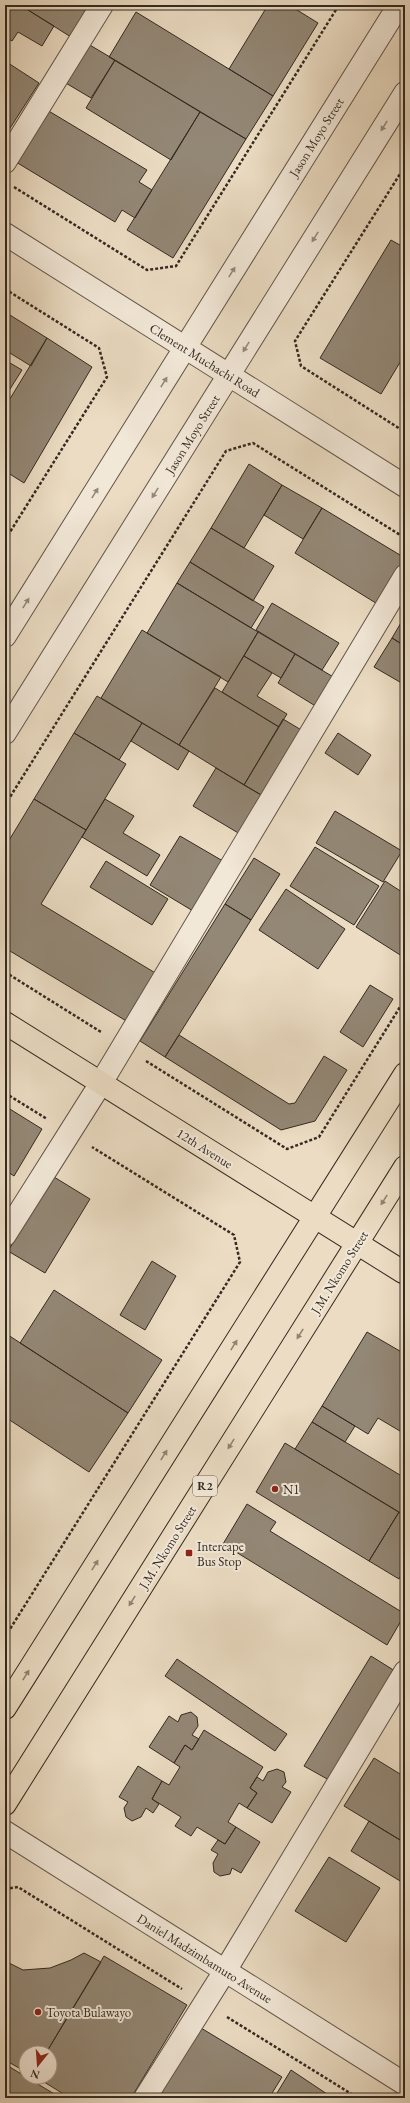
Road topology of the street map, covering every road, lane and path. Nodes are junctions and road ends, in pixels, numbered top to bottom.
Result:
1 (102, 5) edge
2 (339, 5) edge
3 (399, 5) edge
4 (405, 93) edge
5 (5, 162) edge
6 (405, 166) edge
7 (12, 186) dead end
8 (5, 234) edge
9 (5, 289) edge
10 (185, 348) junction
11 (229, 375) junction
12 (405, 432) edge
13 (405, 486) edge
14 (405, 538) edge
15 (5, 540) edge
16 (405, 576) edge
17 (5, 636) edge
18 (5, 733) edge
19 (5, 805) edge
20 (5, 972) edge
21 (405, 999) edge
22 (5, 1023) edge
23 (123, 1046) junction
24 (405, 1074) edge
25 (101, 1083) junction
26 (5, 1093) edge
27 (70, 1133) junction
28 (405, 1167) edge
29 (315, 1216) junction
30 (5, 1234) edge
31 (357, 1243) junction
32 (404, 1272) edge
33 (5, 1637) edge
34 (405, 1672) edge
35 (5, 1708) edge
36 (5, 1804) edge
37 (5, 1832) edge
38 (225, 1970) junction
39 (405, 2084) edge
40 (145, 2098) edge

1 - 5 street
2 - 7 path
10 -> 3 street, Jason Moyo Street
4 -> 11 street, Jason Moyo Street
6 - 12 path
8 - 10 street, Clement Muchachi Road
9 - 15 path
10 - 11 street, Clement Muchachi Road
17 -> 10 street, Jason Moyo Street
11 - 13 street, Clement Muchachi Road
11 -> 18 street, Jason Moyo Street
14 - 19 path
16 - 23 street
20 - 23 path
21 - 23 path
22 - 25 main road, 12th Avenue
23 - 25 street
24 - 29 main road
25 - 27 street
25 - 29 main road, 12th Avenue
26 - 27 path
27 - 30 street
27 - 33 path
28 -> 31 main road, J.M. Nkomo Street / R2
29 - 31 main road, 12th Avenue
35 -> 29 main road
31 - 32 main road, 12th Avenue
31 -> 36 main road, J.M. Nkomo Street / R2
34 - 38 street
37 - 38 street, Daniel Madzimbamuto Avenue
38 - 39 street, Daniel Madzimbamuto Avenue
38 - 40 street

